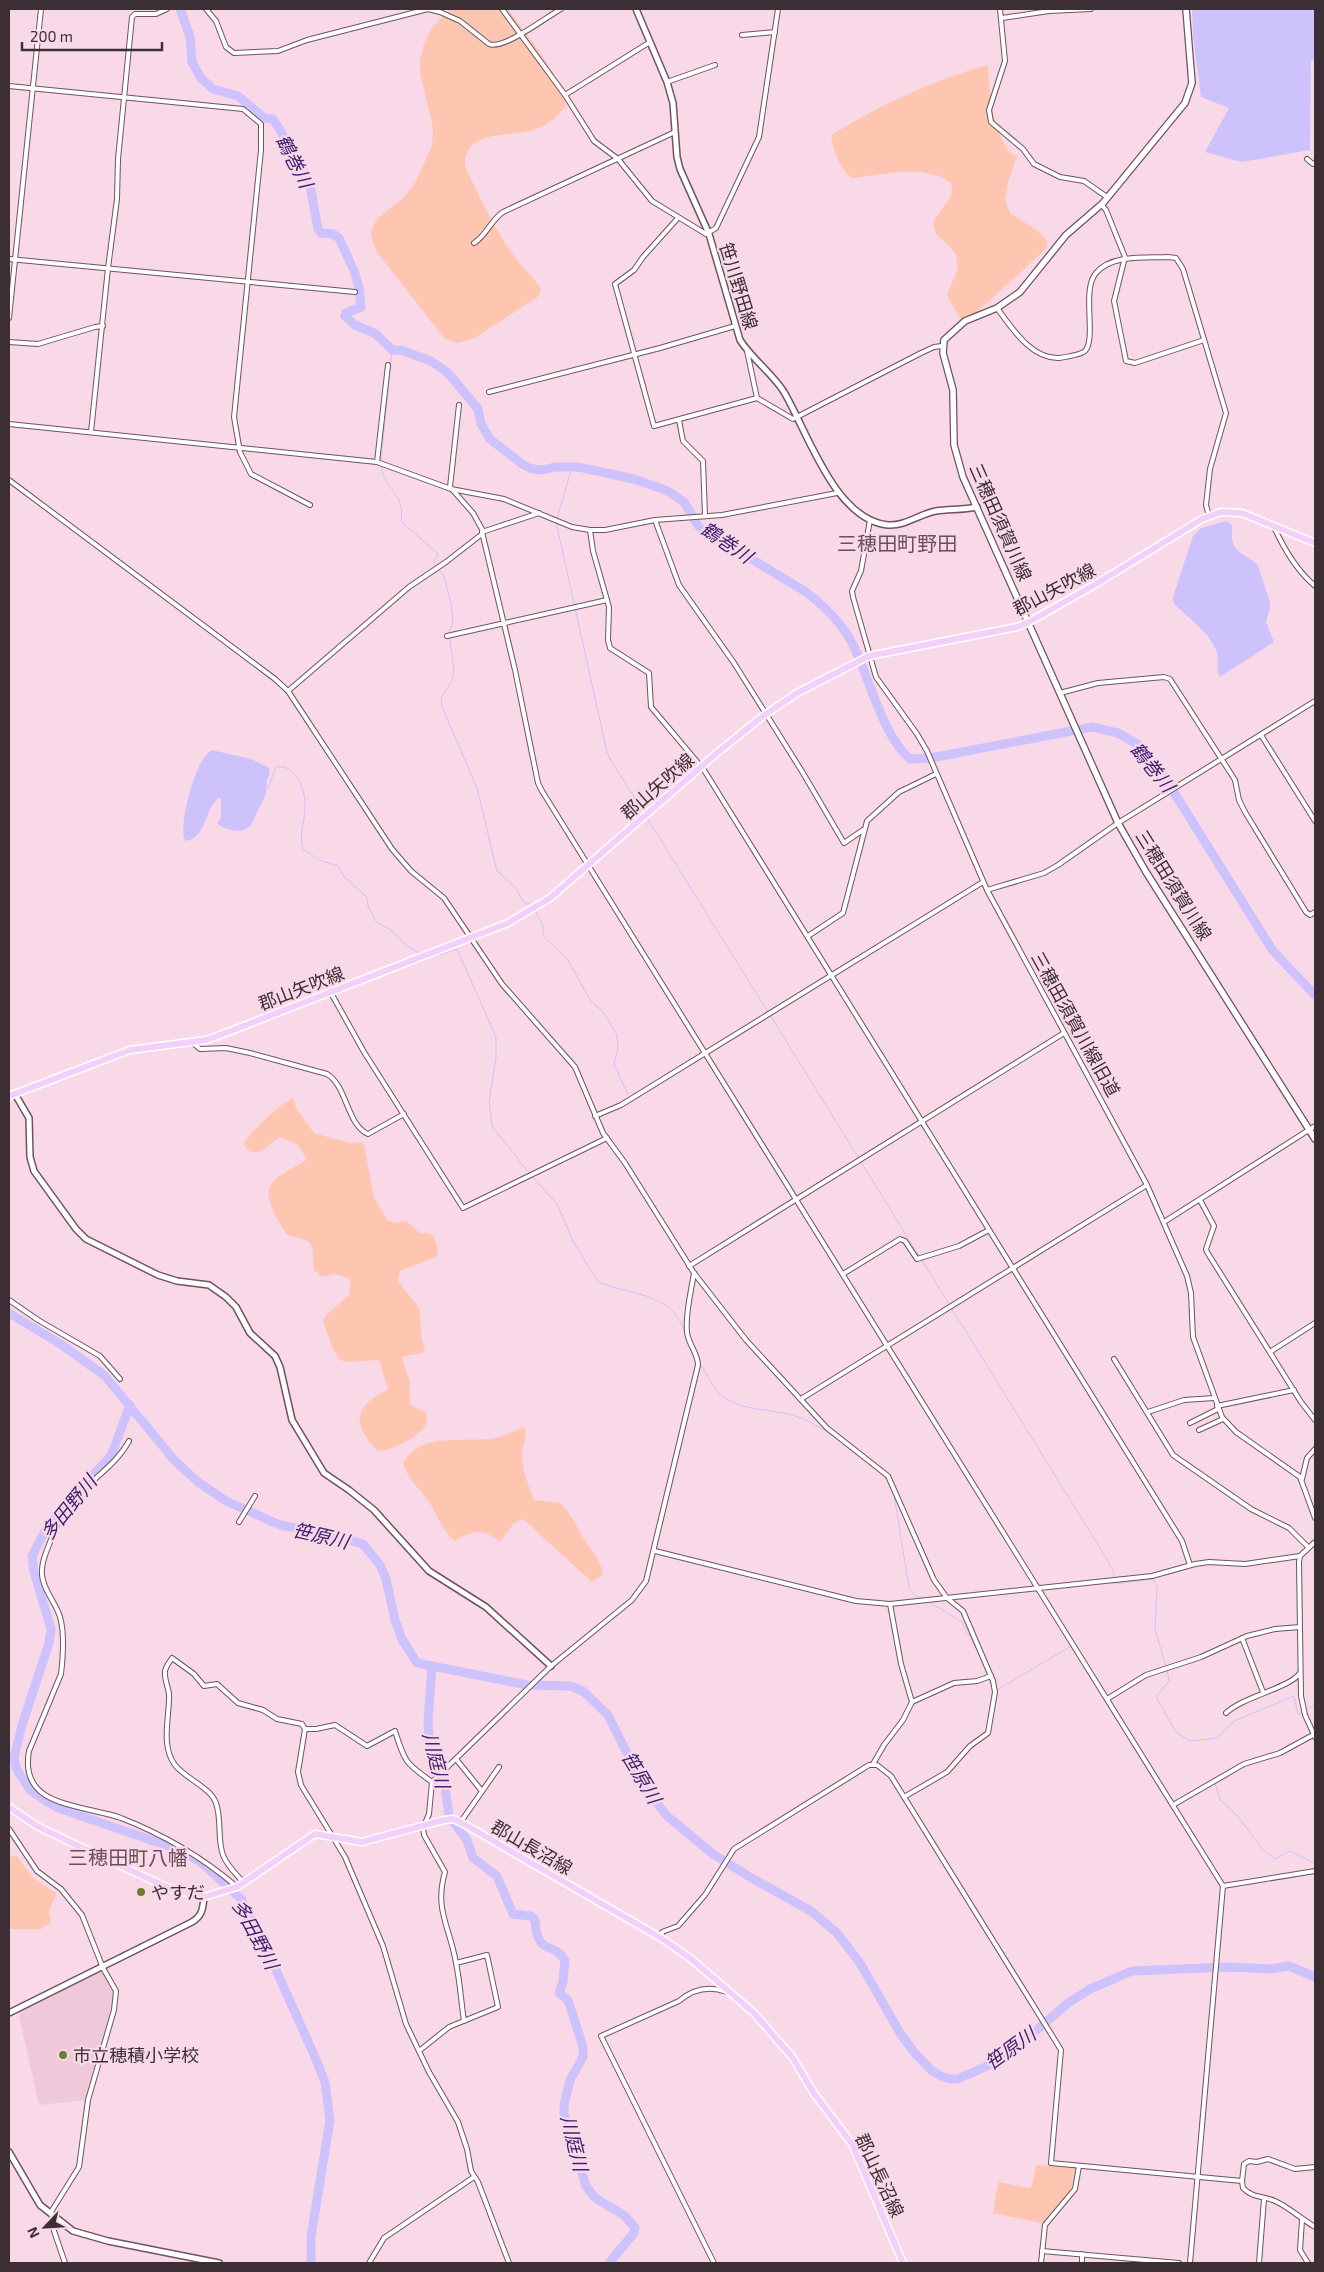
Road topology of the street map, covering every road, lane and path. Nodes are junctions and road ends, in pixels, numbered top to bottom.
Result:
1 (41, 9) edge
2 (167, 9) edge
3 (206, 9) edge
4 (502, 9) edge
5 (561, 9) edge
6 (636, 9) edge
7 (778, 9) edge
8 (1000, 9) edge
9 (1091, 9) edge
10 (1186, 9) edge
11 (1002, 18) junction
12 (775, 32) junction
13 (521, 34) junction
14 (742, 35) dead end
15 (651, 42) junction
16 (715, 64) dead end
17 (667, 82) junction
18 (9, 86) edge
19 (32, 89) junction
20 (566, 95) junction
21 (124, 96) junction
22 (675, 132) junction
23 (618, 159) junction
24 (1307, 159) dead end
25 (1315, 163) edge
26 (1107, 198) junction
27 (1102, 204) junction
28 (678, 218) junction
29 (708, 234) junction
30 (474, 243) dead end
31 (9, 259) edge
32 (1125, 259) junction
33 (14, 260) junction
34 (108, 268) junction
35 (247, 282) junction
36 (355, 292) dead end
37 (997, 308) junction
38 (9, 318) edge
39 (103, 326) junction
40 (735, 326) junction
41 (1204, 340) junction
42 (9, 342) edge
43 (942, 346) junction
44 (746, 351) junction
45 (634, 354) junction
46 (388, 365) dead end
47 (489, 392) dead end
48 (757, 398) junction
49 (460, 405) dead end
50 (797, 417) junction
51 (679, 420) junction
52 (9, 424) edge
53 (91, 432) junction
54 (240, 448) junction
55 (377, 462) junction
56 (9, 480) edge
57 (451, 489) junction
58 (837, 493) junction
59 (310, 506) dead end
60 (977, 507) junction
61 (539, 513) junction
62 (705, 515) junction
63 (1209, 516) junction
64 (655, 520) junction
65 (870, 520) junction
66 (1274, 527) junction
67 (590, 530) junction
68 (483, 532) junction
69 (1315, 543) edge
70 (1315, 586) edge
71 (607, 600) junction
72 (1029, 622) junction
73 (504, 624) junction
74 (447, 636) dead end
75 (869, 656) junction
76 (288, 691) junction
77 (1059, 693) junction
78 (1315, 701) edge
79 (766, 714) junction
80 (1261, 735) junction
81 (1220, 760) junction
82 (701, 766) junction
83 (936, 774) junction
84 (1315, 821) edge
85 (1118, 823) junction
86 (863, 830) junction
87 (589, 865) junction
88 (983, 882) junction
89 (987, 890) junction
90 (1315, 912) edge
91 (808, 936) junction
92 (470, 938) junction
93 (832, 975) junction
94 (331, 993) junction
95 (1064, 1033) junction
96 (192, 1042) junction
97 (706, 1053) junction
98 (12, 1095) edge
99 (404, 1114) junction
100 (596, 1116) junction
101 (922, 1122) junction
102 (1312, 1128) edge
103 (607, 1138) junction
104 (1315, 1139) edge
105 (1148, 1185) junction
106 (796, 1200) junction
107 (1200, 1200) junction
108 (1164, 1222) junction
109 (989, 1230) junction
110 (689, 1266) junction
111 (1013, 1268) junction
112 (694, 1273) junction
113 (843, 1274) junction
114 (9, 1300) edge
115 (1315, 1323) edge
116 (887, 1345) junction
117 (1270, 1352) junction
118 (1114, 1360) dead end
119 (120, 1379) dead end
120 (1294, 1390) junction
121 (1214, 1398) junction
122 (800, 1399) junction
123 (1218, 1408) junction
124 (1148, 1412) junction
125 (1224, 1420) junction
126 (1315, 1420) edge
127 (1190, 1423) dead end
128 (1199, 1430) dead end
129 (129, 1441) dead end
130 (1315, 1449) edge
131 (1302, 1479) junction
132 (255, 1496) dead end
133 (1315, 1518) edge
134 (239, 1522) dead end
135 (1315, 1542) edge
136 (1308, 1547) junction
137 (655, 1551) junction
138 (1300, 1556) junction
139 (1190, 1565) junction
140 (1038, 1589) junction
141 (947, 1598) junction
142 (890, 1604) junction
143 (1300, 1628) junction
144 (1242, 1638) junction
145 (551, 1666) junction
146 (1300, 1673) junction
147 (991, 1676) junction
148 (1263, 1692) junction
149 (1108, 1699) junction
150 (912, 1702) junction
151 (1226, 1713) dead end
152 (305, 1729) junction
153 (1314, 1736) edge
154 (456, 1759) junction
155 (873, 1764) junction
156 (499, 1767) dead end
157 (434, 1780) junction
158 (481, 1790) junction
159 (904, 1797) junction
160 (1173, 1805) junction
161 (9, 1807) edge
162 (459, 1823) junction
163 (425, 1825) junction
164 (9, 1829) edge
165 (332, 1836) junction
166 (1315, 1871) edge
167 (244, 1882) junction
168 (1223, 1886) junction
169 (237, 1887) junction
170 (204, 1897) junction
171 (661, 1938) junction
172 (456, 1963) junction
173 (103, 1968) junction
174 (729, 1992) junction
175 (9, 2013) edge
176 (464, 2020) junction
177 (419, 2050) junction
178 (9, 2152) edge
179 (1078, 2166) junction
180 (1315, 2167) edge
181 (474, 2177) junction
182 (1198, 2177) junction
183 (1242, 2181) junction
184 (1264, 2199) junction
185 (52, 2216) junction
186 (1302, 2220) junction
187 (1315, 2227) edge
188 (1042, 2251) junction
189 (1082, 2254) junction
190 (900, 2262) edge
191 (65, 2263) edge
192 (219, 2263) edge
193 (368, 2263) edge
194 (508, 2263) edge
195 (714, 2263) edge
196 (1041, 2263) edge
197 (1082, 2263) edge
198 (1179, 2263) edge
199 (1190, 2263) edge
200 (1259, 2263) edge
201 (1308, 2263) edge

1 - 19 street
2 - 21 street
3 - 13 street
4 - 13 street
5 - 13 street
6 - 15 street, 笹川野田線
7 - 12 street
8 - 11 street
9 - 11 street
10 - 26 main road
11 - 26 street
12 - 14 street
12 - 29 street
13 - 20 street
15 - 17 street, 笹川野田線
15 - 20 street
16 - 17 street
17 - 22 street, 笹川野田線
18 - 19 street
19 - 21 street
19 - 33 street
20 - 23 street
21 - 34 street
21 - 35 street
22 - 23 street
22 - 29 street, 笹川野田線
23 - 28 street
23 - 30 street
24 - 25 street
26 - 27 main road
27 - 32 street
27 - 37 main road
28 - 29 street
28 - 45 street
29 - 40 street, 笹川野田線
31 - 33 street
32 - 37 street
32 - 41 street
32 - 41 street
33 - 34 street
33 - 38 street
34 - 35 street
34 - 39 street
35 - 36 street
35 - 54 street
37 - 43 main road
39 - 42 street
39 - 53 street
40 - 44 street, 笹川野田線
40 - 45 street
41 - 63 street
43 - 50 street
43 - 60 main road, 三穂田須賀川線
44 - 48 street
44 - 50 street, 笹川野田線
45 - 47 street
45 - 51 street
46 - 55 street
48 - 50 street
48 - 51 street
49 - 57 street
50 - 58 street, 笹川野田線
51 - 62 street
52 - 53 street
53 - 54 street
54 - 55 street
54 - 59 street
55 - 57 street
56 - 76 street
57 - 61 street
57 - 68 street
58 - 62 street
58 - 65 street, 笹川野田線
60 - 65 street, 笹川野田線
60 - 72 main road, 三穂田須賀川線
61 - 67 street
61 - 68 street
62 - 64 street
63 - 66 main road, 郡山矢吹線
63 - 72 main road, 郡山矢吹線
64 - 67 street
64 - 79 street
65 - 75 street, 三穂田須賀川線旧道
66 - 69 main road, 郡山矢吹線
66 - 70 street
67 - 71 street
68 - 73 street
68 - 76 street
71 - 73 street
71 - 82 street
72 - 75 main road, 郡山矢吹線
72 - 77 main road, 三穂田須賀川線
73 - 74 street
73 - 87 street
75 - 79 main road, 郡山矢吹線
75 - 83 street, 三穂田須賀川線旧道
76 - 92 street
77 - 81 street
77 - 85 main road, 三穂田須賀川線
78 - 80 street
79 - 82 main road, 郡山矢吹線
79 - 86 street
80 - 81 street
80 - 84 street
81 - 85 street
81 - 90 street
82 - 87 main road, 郡山矢吹線
82 - 91 street
83 - 86 street
83 - 88 street, 三穂田須賀川線旧道
85 - 89 street
85 - 102 main road, 三穂田須賀川線
86 - 91 street
87 - 92 main road, 郡山矢吹線
87 - 97 street
88 - 89 street, 三穂田須賀川線旧道
88 - 93 street
89 - 95 street, 三穂田須賀川線旧道
91 - 93 street
92 - 94 main road, 郡山矢吹線
92 - 100 street
93 - 97 street
93 - 101 street
94 - 96 main road, 郡山矢吹線
94 - 99 street
95 - 101 street
95 - 105 street, 三穂田須賀川線旧道
96 - 98 main road, 郡山矢吹線
96 - 99 street
97 - 100 street
97 - 106 street
98 - 145 street
99 - 103 street
100 - 103 street
101 - 106 street
101 - 109 street
102 - 104 main road, 三穂田須賀川線
102 - 107 street
103 - 110 street
105 - 108 street, 三穂田須賀川線旧道
105 - 111 street
106 - 110 street
106 - 113 street
107 - 108 street
107 - 117 street
108 - 121 street, 三穂田須賀川線旧道
109 - 111 street
109 - 113 street
110 - 112 street
111 - 116 street
111 - 139 street
112 - 122 street
112 - 137 street
113 - 116 street
114 - 119 street
115 - 117 street
116 - 122 street
116 - 140 street
117 - 120 street
118 - 124 street
120 - 123 street
120 - 126 street
121 - 123 street, 三穂田須賀川線旧道
121 - 124 street
122 - 141 street
123 - 125 street, 三穂田須賀川線旧道
123 - 127 street
124 - 136 street
125 - 128 street
125 - 131 street, 三穂田須賀川線旧道
129 - 169 street
130 - 131 street
131 - 133 street
132 - 134 street
135 - 136 street
136 - 138 street
137 - 142 street
137 - 145 street
138 - 139 street
138 - 143 street
139 - 140 street
140 - 141 street
140 - 149 street
141 - 142 street
141 - 147 street
142 - 150 street
143 - 144 street
143 - 146 street
144 - 148 street
144 - 149 street
145 - 154 street
146 - 148 street
146 - 153 street
147 - 150 street
147 - 159 street
148 - 151 street
149 - 160 street
150 - 155 street
152 - 157 street
152 - 165 street
152 - 167 street
153 - 160 street
154 - 157 street
154 - 158 street
155 - 159 street
155 - 171 street
156 - 158 street
157 - 163 street
158 - 162 street
159 - 179 street
160 - 168 street
161 - 170 main road, 郡山長沼線
162 - 163 main road, 郡山長沼線
162 - 171 main road, 郡山長沼線
163 - 165 main road, 郡山長沼線
163 - 172 street
164 - 173 street
165 - 167 main road, 郡山長沼線
165 - 177 street
166 - 168 street
167 - 169 main road, 郡山長沼線
168 - 182 street
169 - 170 main road, 郡山長沼線
170 - 173 street
171 - 174 main road, 郡山長沼線
172 - 176 street
172 - 176 street
173 - 175 street
173 - 185 street
174 - 190 main road, 郡山長沼線
174 - 195 street
176 - 177 street
177 - 181 street
178 - 185 street
179 - 182 street
179 - 188 street
180 - 183 street
181 - 193 street
181 - 194 street
182 - 183 street
182 - 199 street
183 - 184 street
184 - 186 street
184 - 200 street
185 - 191 street
185 - 192 street
186 - 187 street
186 - 201 street
188 - 189 street
188 - 196 street
189 - 197 street
189 - 198 street

